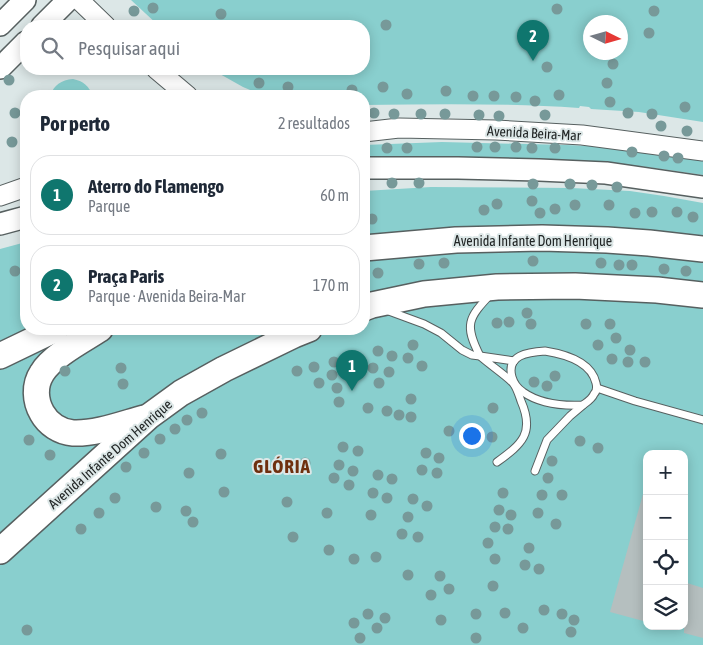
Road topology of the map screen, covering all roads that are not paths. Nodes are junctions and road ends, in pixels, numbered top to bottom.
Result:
1 (25, 0) edge
2 (68, 0) edge
3 (79, 0) edge
4 (48, 20) edge
5 (100, 20) edge
6 (0, 25) edge
7 (20, 48) edge
8 (0, 68) edge
9 (163, 75) edge
10 (181, 90) edge
11 (370, 131) edge
12 (703, 151) edge
13 (370, 168) edge
14 (703, 187) edge
15 (20, 189) edge
16 (0, 196) edge
17 (20, 218) edge
18 (0, 224) edge
19 (370, 247) edge
20 (703, 249) edge
21 (497, 287) junction
22 (703, 296) edge
23 (370, 307) edge
24 (370, 308) edge
25 (44, 335) edge
26 (91, 335) edge
27 (294, 335) edge
28 (0, 356) edge
29 (480, 356) junction
30 (514, 361) junction
31 (514, 384) junction
32 (597, 388) junction
33 (583, 405) junction
34 (148, 417) junction
35 (703, 420) edge
36 (498, 462) dead end
37 (535, 471) dead end
38 (0, 551) edge

1 - 6 main road
2 - 4 main road
3 - 5 main road
7 - 8 main road
9 - 10 main road
11 - 12 main road, Avenida Beira-Mar
13 - 14 main road
15 - 16 main road
17 - 18 main road
19 - 20 highway, Avenida Infante Dom Henrique
21 - 22 highway
21 - 23 highway
21 - 29 lane
24 - 29 lane
25 - 28 highway
26 - 34 highway
27 - 34 highway, Avenida Infante Dom Henrique
29 - 30 lane
29 - 31 lane
30 - 31 lane
30 - 32 lane
31 - 33 lane
31 - 36 lane
32 - 33 lane
32 - 35 lane
33 - 37 lane
34 - 38 highway, Avenida Infante Dom Henrique

